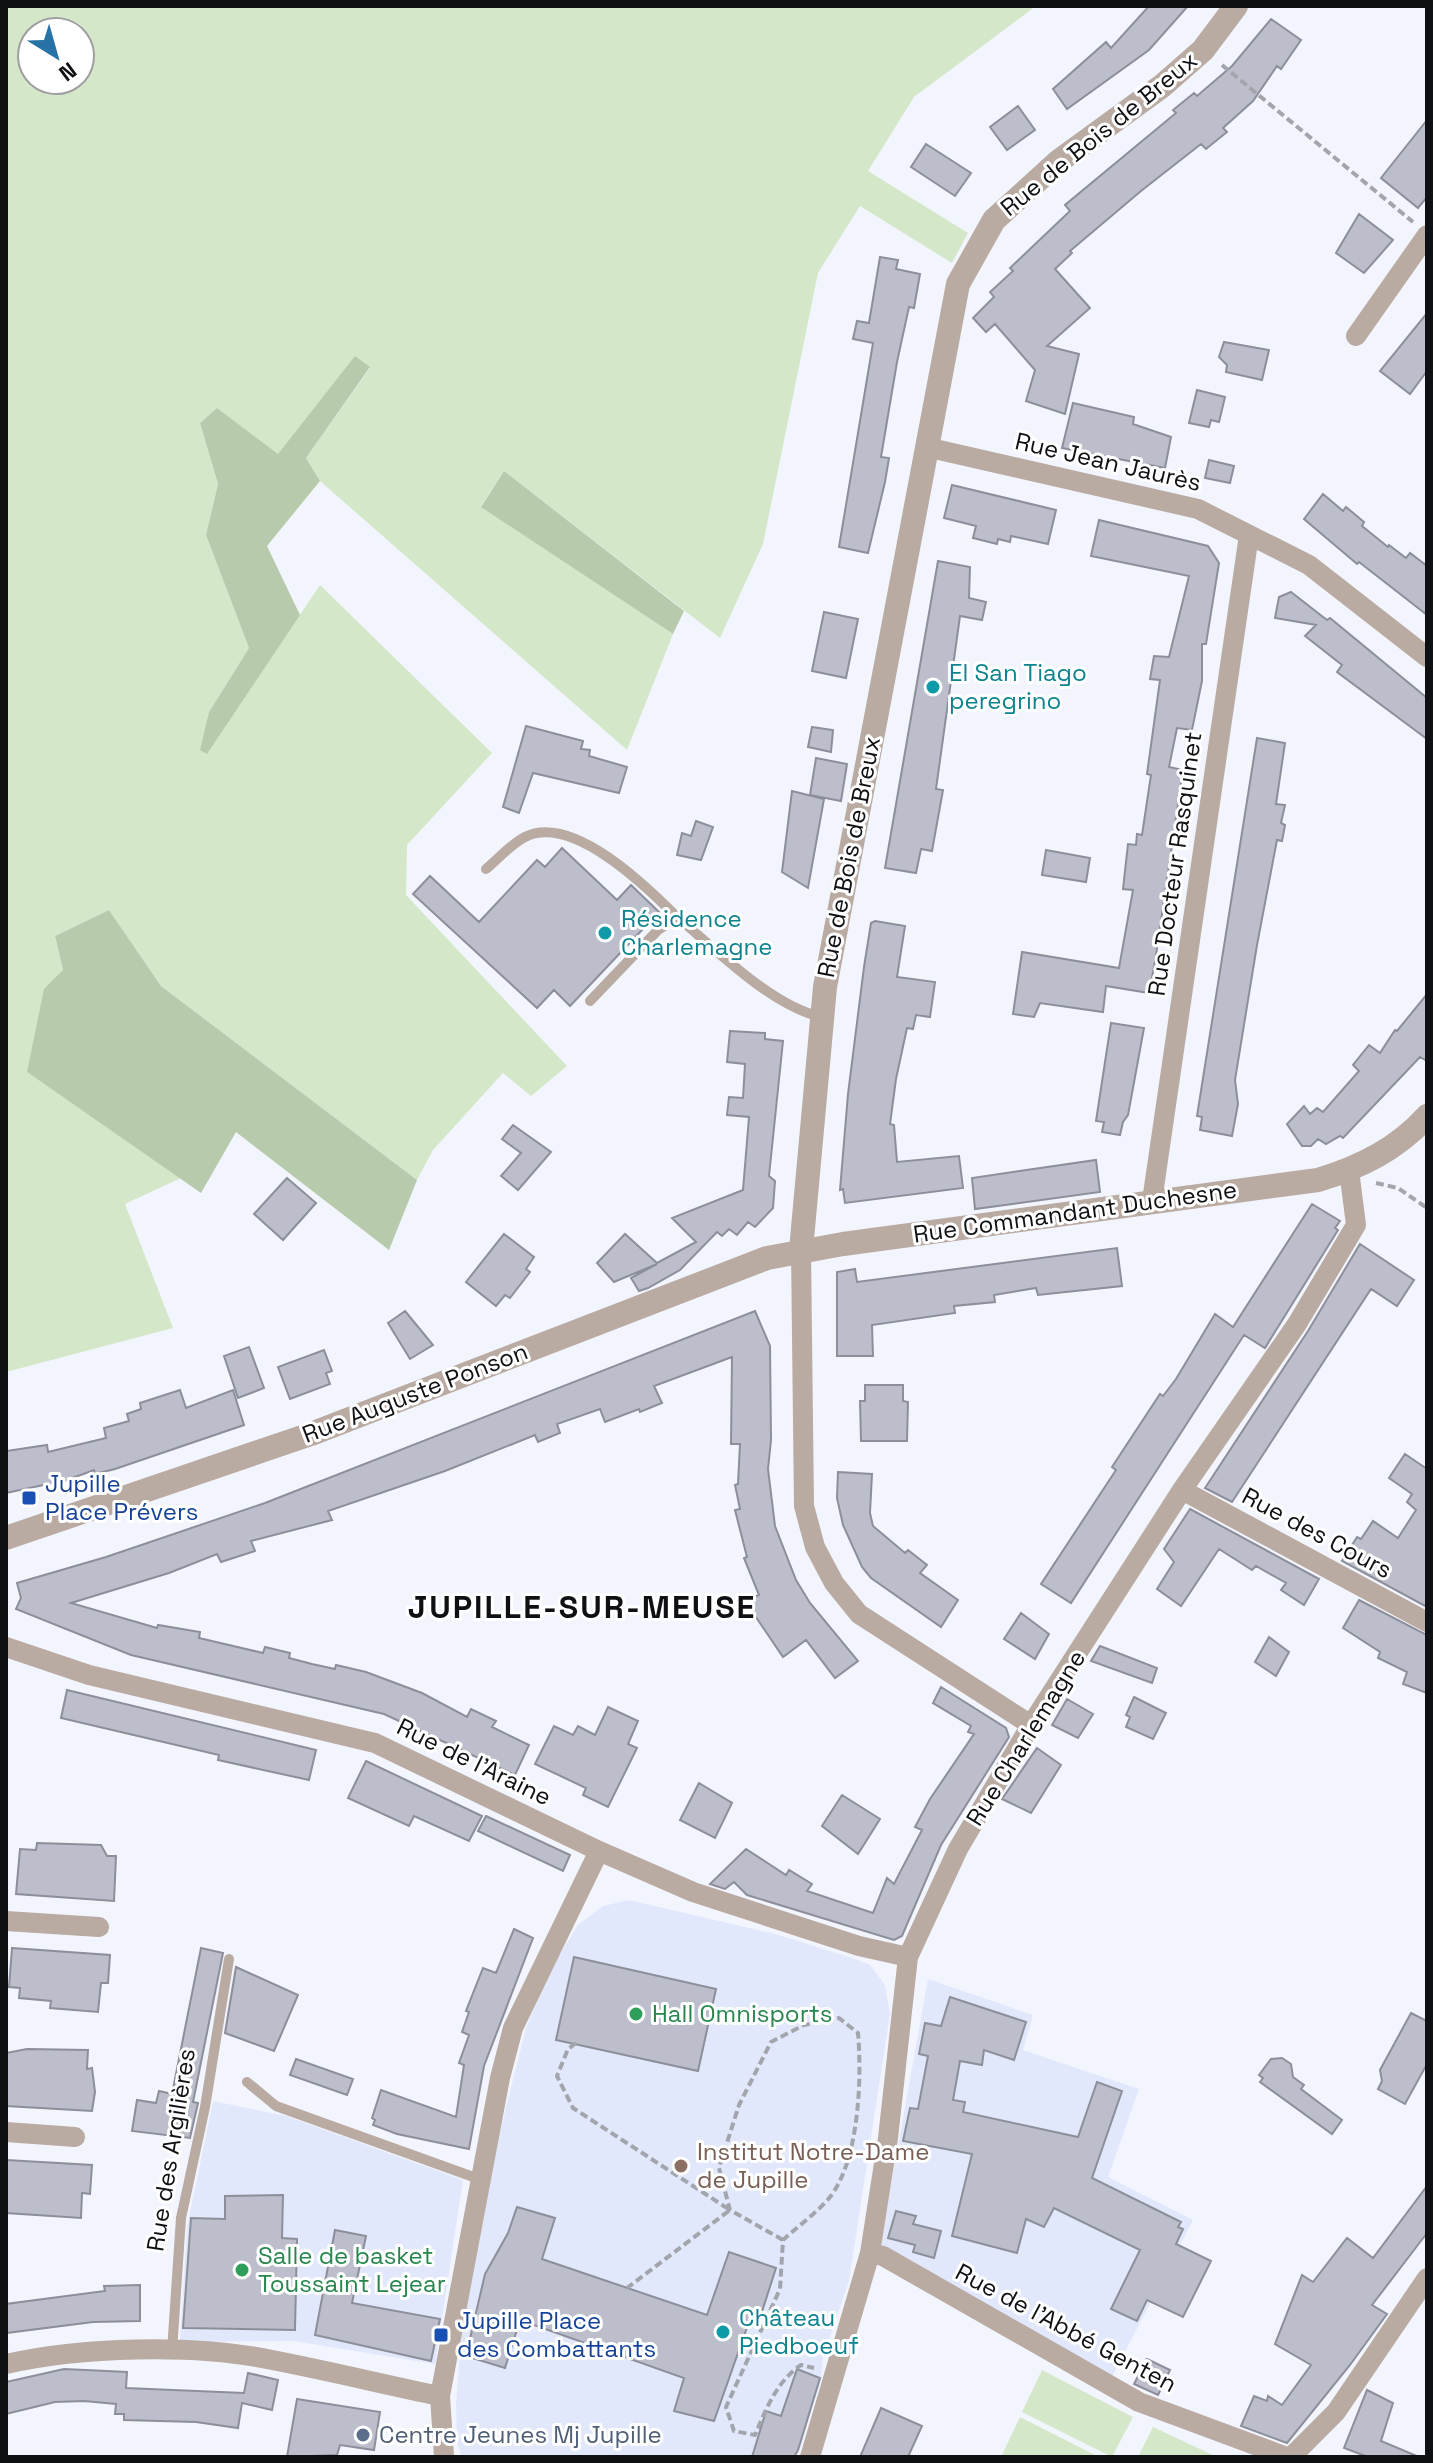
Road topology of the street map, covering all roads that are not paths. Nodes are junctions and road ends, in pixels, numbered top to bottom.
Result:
1 (1236, 6) edge
2 (1421, 230) edge
3 (1356, 336) dead end
4 (926, 447) junction
5 (1249, 535) junction
6 (1427, 657) edge
7 (486, 869) dead end
8 (677, 917) junction
9 (590, 1001) dead end
10 (821, 1017) junction
11 (1427, 1116) edge
12 (1351, 1174) junction
13 (1152, 1201) junction
14 (801, 1250) junction
15 (1182, 1490) junction
16 (13, 1532) edge
17 (1427, 1622) edge
18 (6, 1647) edge
19 (1031, 1725) junction
20 (599, 1851) junction
21 (6, 1921) edge
22 (99, 1927) dead end
23 (908, 1957) junction
24 (229, 1959) dead end
25 (247, 2082) dead end
26 (6, 2132) edge
27 (75, 2137) dead end
28 (479, 2179) junction
29 (870, 2253) junction
30 (1427, 2278) edge
31 (172, 2351) junction
32 (6, 2364) edge
33 (440, 2396) junction
34 (444, 2457) edge
35 (810, 2457) edge
36 (1289, 2457) edge

1 - 4 street, Rue de Bois de Breux
2 - 3 street
4 - 5 street, Rue Jean Jaurès
4 - 10 street, Rue de Bois de Breux
5 - 6 street, Rue Jean Jaurès
5 - 13 street, Rue Docteur Rasquinet
7 - 8 lane
8 - 9 lane
8 - 10 lane
10 - 14 street, Rue de Bois de Breux
11 - 12 street
12 - 13 street, Rue Commandant Duchesne
12 - 15 street, Rue Charlemagne
13 - 14 street, Rue Commandant Duchesne
14 - 16 street, Rue Auguste Ponson
14 - 19 street, Rue de Bois de Breux
15 - 17 street, Rue des Cours
15 - 19 street, Rue Charlemagne
18 - 20 street, Rue de l'Araine
19 - 23 street, Rue Charlemagne
20 - 23 street, Rue de l'Araine
20 - 28 street
21 - 22 street
23 - 29 street, Rue Charlemagne
24 - 31 lane, Rue des Argilières
25 - 28 lane
26 - 27 street
28 - 33 street
29 - 35 street, Rue Charlemagne
29 - 36 street, Rue de l'Abbé Genten
30 - 36 street
31 - 32 street
31 - 33 street
33 - 34 street

